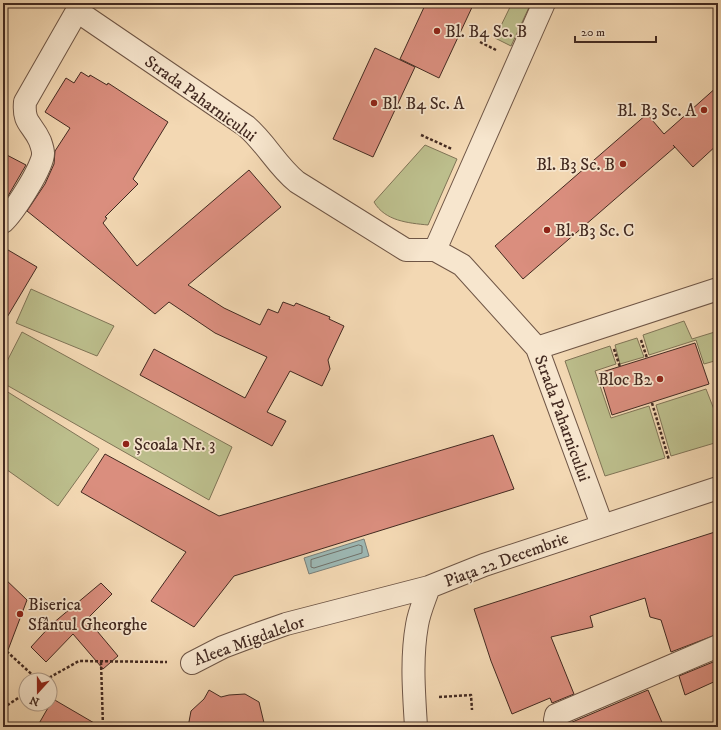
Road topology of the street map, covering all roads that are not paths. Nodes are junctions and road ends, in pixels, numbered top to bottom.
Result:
1 (544, 3) edge
2 (79, 7) edge
3 (3, 222) edge
4 (435, 250) junction
5 (718, 289) edge
6 (537, 348) junction
7 (718, 488) edge
8 (602, 525) junction
9 (429, 587) junction
10 (718, 646) edge
11 (192, 663) road end
12 (416, 727) edge
13 (558, 727) edge

1 - 4 street
2 - 3 street
2 - 4 street, Strada Paharnicului
4 - 6 street, Strada Paharnicului
5 - 6 street
6 - 8 street, Strada Paharnicului
7 - 8 street, Piața 22 Decembrie
8 - 9 street, Piața 22 Decembrie
9 - 11 street, Aleea Migdalelor
9 - 12 street, Piața 22 Decembrie
10 - 13 street

